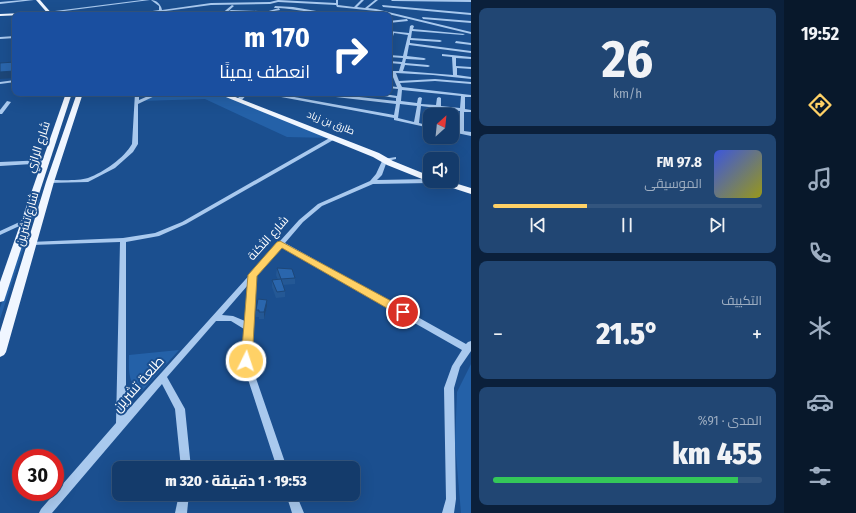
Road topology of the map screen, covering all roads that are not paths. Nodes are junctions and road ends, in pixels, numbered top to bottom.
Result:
1 (33, 0) edge
2 (38, 0) edge
3 (149, 0) edge
4 (244, 0) edge
5 (363, 0) edge
6 (378, 0) edge
7 (388, 0) edge
8 (392, 0) edge
9 (402, 0) edge
10 (418, 0) edge
11 (436, 0) edge
12 (471, 0) edge
13 (278, 1) edge
14 (452, 1) edge
15 (463, 1) junction
16 (239, 2) edge
17 (0, 3) edge
18 (297, 3) junction
19 (337, 3) edge
20 (383, 6) junction
21 (274, 7) junction
22 (186, 8) junction
23 (293, 8) junction
24 (354, 8) junction
25 (399, 8) junction
26 (279, 9) junction
27 (366, 9) junction
28 (161, 10) junction
29 (324, 10) junction
30 (230, 11) joint
31 (432, 11) junction
32 (45, 12) edge
33 (46, 12) edge
34 (62, 12) edge
35 (148, 12) edge
36 (186, 12) edge
37 (226, 12) edge
38 (258, 12) edge
39 (273, 12) edge
40 (289, 12) dead end
41 (311, 12) edge
42 (319, 12) edge
43 (375, 12) edge
44 (379, 12) edge
45 (448, 12) junction
46 (463, 14) junction
47 (471, 14) edge
48 (0, 15) edge
49 (12, 15) edge
50 (414, 15) junction
51 (392, 16) edge
52 (396, 16) junction
53 (471, 18) edge
54 (398, 21) junction
55 (392, 22) edge
56 (426, 22) junction
57 (471, 22) edge
58 (430, 26) dead end
59 (471, 26) edge
60 (454, 29) junction
61 (471, 30) edge
62 (429, 32) junction
63 (392, 33) edge
64 (441, 33) junction
65 (410, 34) junction
66 (457, 34) junction
67 (471, 35) edge
68 (466, 36) junction
69 (12, 37) edge
70 (0, 38) edge
71 (425, 40) junction
72 (440, 41) junction
73 (468, 43) edge
74 (408, 44) junction
75 (422, 46) junction
76 (429, 47) junction
77 (439, 48) junction
78 (469, 50) edge
79 (443, 55) dead end
80 (392, 56) edge
81 (454, 56) junction
82 (405, 57) junction
83 (471, 58) edge
84 (424, 59) junction
85 (392, 62) edge
86 (455, 62) junction
87 (403, 63) junction
88 (471, 63) edge
89 (422, 65) junction
90 (428, 66) dead end
91 (471, 68) edge
92 (392, 69) edge
93 (401, 71) junction
94 (455, 71) junction
95 (422, 73) junction
96 (471, 73) edge
97 (471, 78) edge
98 (425, 80) junction
99 (445, 80) junction
100 (12, 82) edge
101 (397, 82) junction
102 (471, 83) edge
103 (0, 84) edge
104 (392, 87) edge
105 (400, 88) junction
106 (424, 91) junction
107 (444, 93) junction
108 (68, 96) edge
109 (79, 96) edge
110 (137, 96) edge
111 (153, 96) edge
112 (227, 96) edge
113 (232, 96) edge
114 (243, 96) edge
115 (281, 96) edge
116 (348, 96) edge
117 (381, 96) edge
118 (463, 96) junction
119 (471, 96) edge
120 (420, 98) dead end
121 (439, 98) dead end
122 (240, 99) junction
123 (398, 100) junction
124 (9, 102) dead end
125 (136, 104) junction
126 (419, 104) junction
127 (438, 107) junction
128 (462, 110) junction
129 (471, 112) edge
130 (0, 113) edge
131 (396, 117) junction
132 (416, 124) junction
133 (423, 126) edge
134 (461, 132) joint
135 (471, 134) edge
136 (333, 138) junction
137 (394, 158) junction
138 (385, 160) junction
139 (46, 162) junction
140 (0, 164) edge
141 (423, 169) edge
142 (423, 177) edge
143 (423, 180) edge
144 (50, 182) junction
145 (372, 182) junction
146 (459, 184) edge
147 (459, 187) edge
148 (471, 188) edge
149 (471, 191) edge
150 (26, 221) junction
151 (0, 233) edge
152 (123, 240) junction
153 (32, 243) junction
154 (280, 244) junction
155 (252, 275) junction
156 (0, 298) edge
157 (215, 318) junction
158 (249, 328) junction
159 (469, 347) edge
160 (0, 352) edge
161 (163, 378) junction
162 (121, 424) junction
163 (185, 461) edge
164 (280, 461) edge
165 (183, 501) edge
166 (294, 501) edge
167 (45, 513) edge
168 (181, 513) edge
169 (298, 513) edge
170 (448, 513) edge

1 - 17 street
1 - 32 main road
2 - 33 main road
3 - 28 street
3 - 34 street
4 - 16 street
5 - 24 street
6 - 27 street
7 - 20 street
8 - 9 street
9 - 10 street
9 - 25 street
10 - 11 street
10 - 50 street
11 - 14 street
11 - 31 street
12 - 15 street
13 - 16 street
13 - 18 street
13 - 21 street
14 - 15 street
14 - 45 street
15 - 46 street
16 - 22 street
16 - 30 street
16 - 37 street
18 - 19 street
18 - 23 street
18 - 29 street
19 - 24 street
19 - 29 street
20 - 25 street
20 - 44 street
21 - 23 street
21 - 26 street
22 - 28 street
22 - 36 street
23 - 41 street
24 - 27 street
25 - 50 street
25 - 52 street
26 - 39 street
26 - 40 street
27 - 43 street
28 - 35 street
29 - 42 street
30 - 38 street
31 - 45 street
31 - 50 street
45 - 46 street
46 - 47 street
48 - 49 main road
50 - 52 street
50 - 53 street
50 - 54 street
50 - 56 street
50 - 57 street
50 - 65 street
51 - 52 street
54 - 55 street
54 - 63 street
56 - 59 street
56 - 60 street
58 - 62 street
60 - 61 street
60 - 67 street
62 - 64 street
62 - 65 street
62 - 71 street
63 - 65 street
64 - 66 street
64 - 72 street
65 - 71 street
65 - 74 street
66 - 68 street
66 - 73 street
67 - 68 street
68 - 73 street
69 - 70 street
71 - 72 street
71 - 75 street
72 - 77 street
73 - 78 street
74 - 75 street
74 - 82 street
75 - 76 street
76 - 77 street
76 - 84 street
77 - 78 street
79 - 81 street
80 - 82 street
81 - 83 street
81 - 86 street
82 - 84 street
82 - 87 street
84 - 89 street
85 - 87 street
86 - 88 street
86 - 94 street
87 - 89 street
87 - 93 street
89 - 90 street
89 - 95 street
91 - 94 street
92 - 93 street
93 - 95 street
93 - 101 street
94 - 95 street
94 - 96 street
94 - 97 street
98 - 99 street
98 - 101 street
98 - 106 street
99 - 102 street
99 - 107 street
100 - 103 street
101 - 105 street
104 - 105 street
105 - 106 street
105 - 123 street
106 - 107 street
107 - 118 street
108 - 139 main road, شارع الرازي
109 - 144 main road, شارع تشرين
110 - 125 street
111 - 125 street
112 - 136 main road
113 - 122 main road, طارق بن زياد
114 - 122 street
115 - 131 street
116 - 123 street
117 - 123 street
118 - 119 street
118 - 128 street
120 - 126 street
121 - 127 street
122 - 137 main road, طارق بن زياد
123 - 126 street
123 - 131 street
124 - 130 street
125 - 144 street
126 - 127 street
126 - 132 street
127 - 128 street
128 - 129 street
128 - 134 street
131 - 132 street
132 - 133 street
134 - 135 street
136 - 138 main road
136 - 152 street
137 - 138 street
137 - 141 main road, طارق بن زياد
138 - 142 main road
138 - 145 street
139 - 140 street
139 - 150 main road, شارع الرازي
143 - 145 street
144 - 153 main road, شارع تشرين
145 - 154 street, شارع الثكنة
146 - 148 main road
147 - 149 main road
150 - 151 street
150 - 156 main road, شارع الرازي
152 - 153 street
152 - 162 street
153 - 160 main road, شارع تشرين
154 - 155 street, شارع الثكنة
154 - 159 street
155 - 157 street, طلعة تشرين
155 - 158 street, شارع الثكنة
157 - 158 street
157 - 161 street, طلعة تشرين
158 - 164 street, شارع الثكنة
159 - 170 street
161 - 162 street, طلعة تشرين
161 - 163 street
162 - 167 street, طلعة تشرين
165 - 168 street
166 - 169 street

